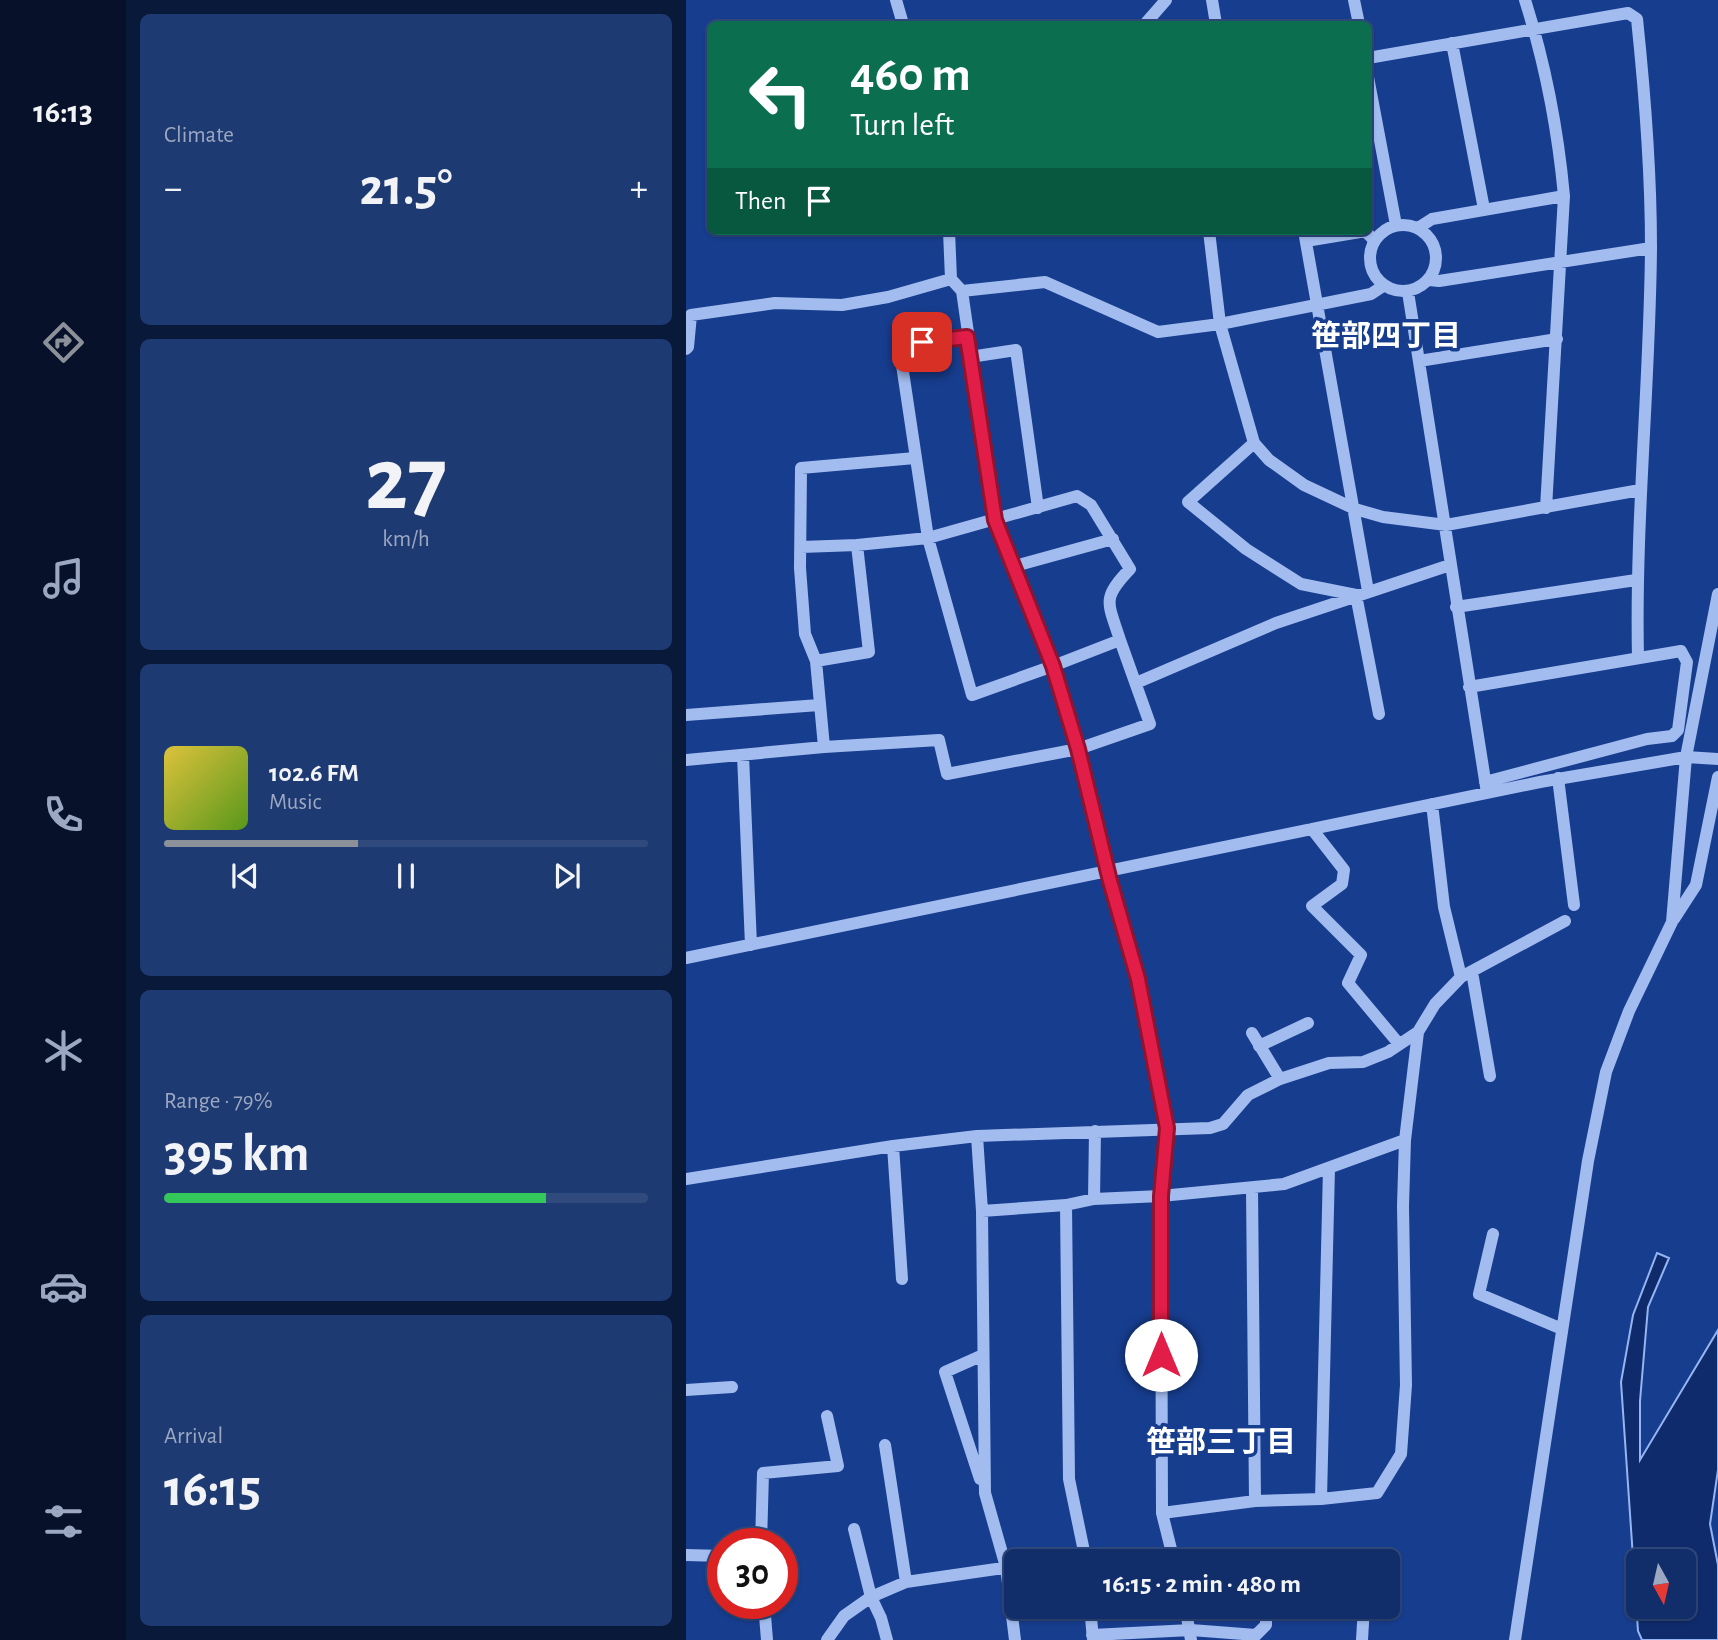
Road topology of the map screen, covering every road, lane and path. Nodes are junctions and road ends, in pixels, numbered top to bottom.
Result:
1 (896, 0) edge
2 (1166, 0) edge
3 (1212, 0) edge
4 (1354, 0) edge
5 (1525, 0) edge
6 (902, 21) edge
7 (1148, 21) edge
8 (1216, 21) edge
9 (1358, 21) edge
10 (1534, 28) junction
11 (1452, 43) junction
12 (1372, 57) edge
13 (1372, 98) edge
14 (1564, 196) junction
15 (1485, 209) junction
16 (1396, 225) junction
17 (1418, 228) junction
18 (948, 235) edge
19 (1209, 235) edge
20 (1369, 235) edge
21 (1305, 236) edge
22 (1374, 240) junction
23 (1651, 248) junction
24 (1559, 262) junction
25 (951, 278) junction
26 (1429, 280) junction
27 (1383, 286) junction
28 (962, 291) junction
29 (1408, 292) junction
30 (1317, 304) junction
31 (1220, 324) junction
32 (967, 337) junction
33 (1557, 339) junction
34 (686, 349) edge
35 (970, 357) junction
36 (1419, 361) junction
37 (1254, 443) junction
38 (915, 458) junction
39 (1640, 490) junction
40 (1038, 508) junction
41 (1546, 508) junction
42 (1355, 509) junction
43 (995, 520) junction
44 (1446, 525) junction
45 (928, 538) junction
46 (1113, 539) junction
47 (857, 545) junction
48 (801, 547) junction
49 (1450, 565) junction
50 (1014, 566) junction
51 (1636, 580) junction
52 (1362, 593) junction
53 (1718, 594) edge
54 (1456, 607) junction
55 (1120, 639) junction
56 (1638, 658) junction
57 (817, 662) junction
58 (1053, 666) junction
59 (1136, 683) junction
60 (1469, 687) junction
61 (820, 705) junction
62 (1379, 714) dead end
63 (686, 715) edge
64 (824, 747) junction
65 (1078, 749) junction
66 (743, 755) junction
67 (1692, 758) junction
68 (1718, 759) edge
69 (686, 760) edge
70 (1718, 777) edge
71 (1559, 778) junction
72 (1486, 787) junction
73 (1432, 804) junction
74 (1312, 829) junction
75 (1108, 871) junction
76 (1574, 905) dead end
77 (1565, 921) dead end
78 (1672, 922) junction
79 (751, 945) junction
80 (686, 958) edge
81 (1467, 974) junction
82 (1308, 1023) dead end
83 (1418, 1032) junction
84 (1252, 1033) dead end
85 (1399, 1044) junction
86 (1259, 1046) junction
87 (1490, 1076) dead end
88 (1280, 1080) junction
89 (1167, 1128) junction
90 (1096, 1131) junction
91 (977, 1136) junction
92 (1405, 1140) junction
93 (892, 1146) junction
94 (1329, 1168) junction
95 (686, 1180) edge
96 (1252, 1188) junction
97 (1161, 1196) junction
98 (1094, 1199) junction
99 (1066, 1205) junction
100 (982, 1211) junction
101 (1493, 1234) dead end
102 (902, 1279) dead end
103 (1562, 1329) junction
104 (983, 1355) junction
105 (733, 1387) dead end
106 (686, 1390) edge
107 (827, 1416) dead end
108 (885, 1445) dead end
109 (985, 1493) junction
110 (1321, 1499) junction
111 (1255, 1501) junction
112 (1162, 1513) junction
113 (761, 1528) edge
114 (853, 1528) dead end
115 (1005, 1549) edge
116 (1084, 1549) edge
117 (1170, 1549) edge
118 (686, 1555) edge
119 (707, 1556) edge
120 (1004, 1568) edge
121 (906, 1582) junction
122 (871, 1597) junction
123 (765, 1619) edge
124 (1014, 1619) edge
125 (1091, 1619) edge
126 (1266, 1619) edge
127 (1363, 1619) edge
128 (1191, 1635) edge
129 (1092, 1638) edge
130 (767, 1640) edge
131 (827, 1640) edge
132 (887, 1640) edge
133 (1015, 1640) edge
134 (1362, 1640) edge
135 (1515, 1640) edge

1 - 6 street
2 - 7 street
3 - 8 street
4 - 9 street
5 - 10 street
10 - 11 street
10 - 14 street
10 - 23 street
11 - 12 street
11 - 15 street
13 - 16 street
14 - 15 street
14 - 24 street
15 - 17 street
16 - 17 street
16 - 22 street
17 - 26 street
18 - 25 street
19 - 31 street
20 - 22 street
21 - 30 street
22 - 27 street
23 - 24 street
23 - 39 street
24 - 26 street
24 - 33 street
25 - 28 street
25 - 34 street
26 - 29 street
27 - 29 street
27 - 30 street
28 - 31 street
28 - 32 street
29 - 36 street
30 - 31 street
30 - 42 street
31 - 37 street
32 - 35 street
32 - 38 street
33 - 36 street
33 - 41 street
35 - 40 street
35 - 43 street
36 - 44 street
37 - 42 street
37 - 52 street
38 - 45 street
38 - 48 street
39 - 41 street
39 - 51 street
40 - 43 street
40 - 46 street
41 - 44 street
42 - 44 street
42 - 52 street
43 - 45 street
43 - 50 street
44 - 49 street
45 - 47 street
45 - 58 street
46 - 50 street
46 - 55 street
47 - 48 street
47 - 57 street
48 - 57 street
49 - 52 street
49 - 54 street
50 - 58 street
51 - 54 street
51 - 56 street
52 - 59 street
52 - 62 street
53 - 67 street
54 - 60 street
55 - 58 street
55 - 59 street
56 - 60 street
56 - 72 street
57 - 61 street
58 - 65 street
59 - 65 street
60 - 72 street
61 - 63 street
61 - 64 street
64 - 65 street
64 - 66 street
65 - 75 street
66 - 69 street
66 - 79 street
67 - 68 street
67 - 71 street
67 - 78 street
70 - 78 street
71 - 72 street
71 - 76 street
72 - 73 street
73 - 74 street
73 - 81 street
74 - 75 street
74 - 85 street
75 - 79 street
75 - 89 street
77 - 81 street
78 - 103 street
79 - 80 street
81 - 83 street
81 - 87 street
82 - 86 street
83 - 85 street
83 - 92 street
84 - 86 street
85 - 88 street
86 - 88 street
88 - 89 street
89 - 90 street
89 - 97 street
90 - 91 street
90 - 98 street
91 - 93 street
91 - 100 street
92 - 94 street
92 - 110 street
93 - 95 street
93 - 102 street
94 - 96 street
94 - 110 street
96 - 97 street
96 - 111 street
97 - 98 street
97 - 112 street
98 - 99 street
99 - 100 street
99 - 116 street
100 - 104 street
101 - 103 street
103 - 135 street
104 - 109 street
104 - 109 street
105 - 106 street
107 - 113 street
108 - 121 street
109 - 115 street
110 - 111 street
111 - 112 street
112 - 117 street
114 - 122 street
118 - 119 street
120 - 121 street
121 - 122 street
122 - 131 street
122 - 132 street
123 - 130 street
124 - 133 street
125 - 129 street
126 - 128 street
127 - 134 street
128 - 129 street

